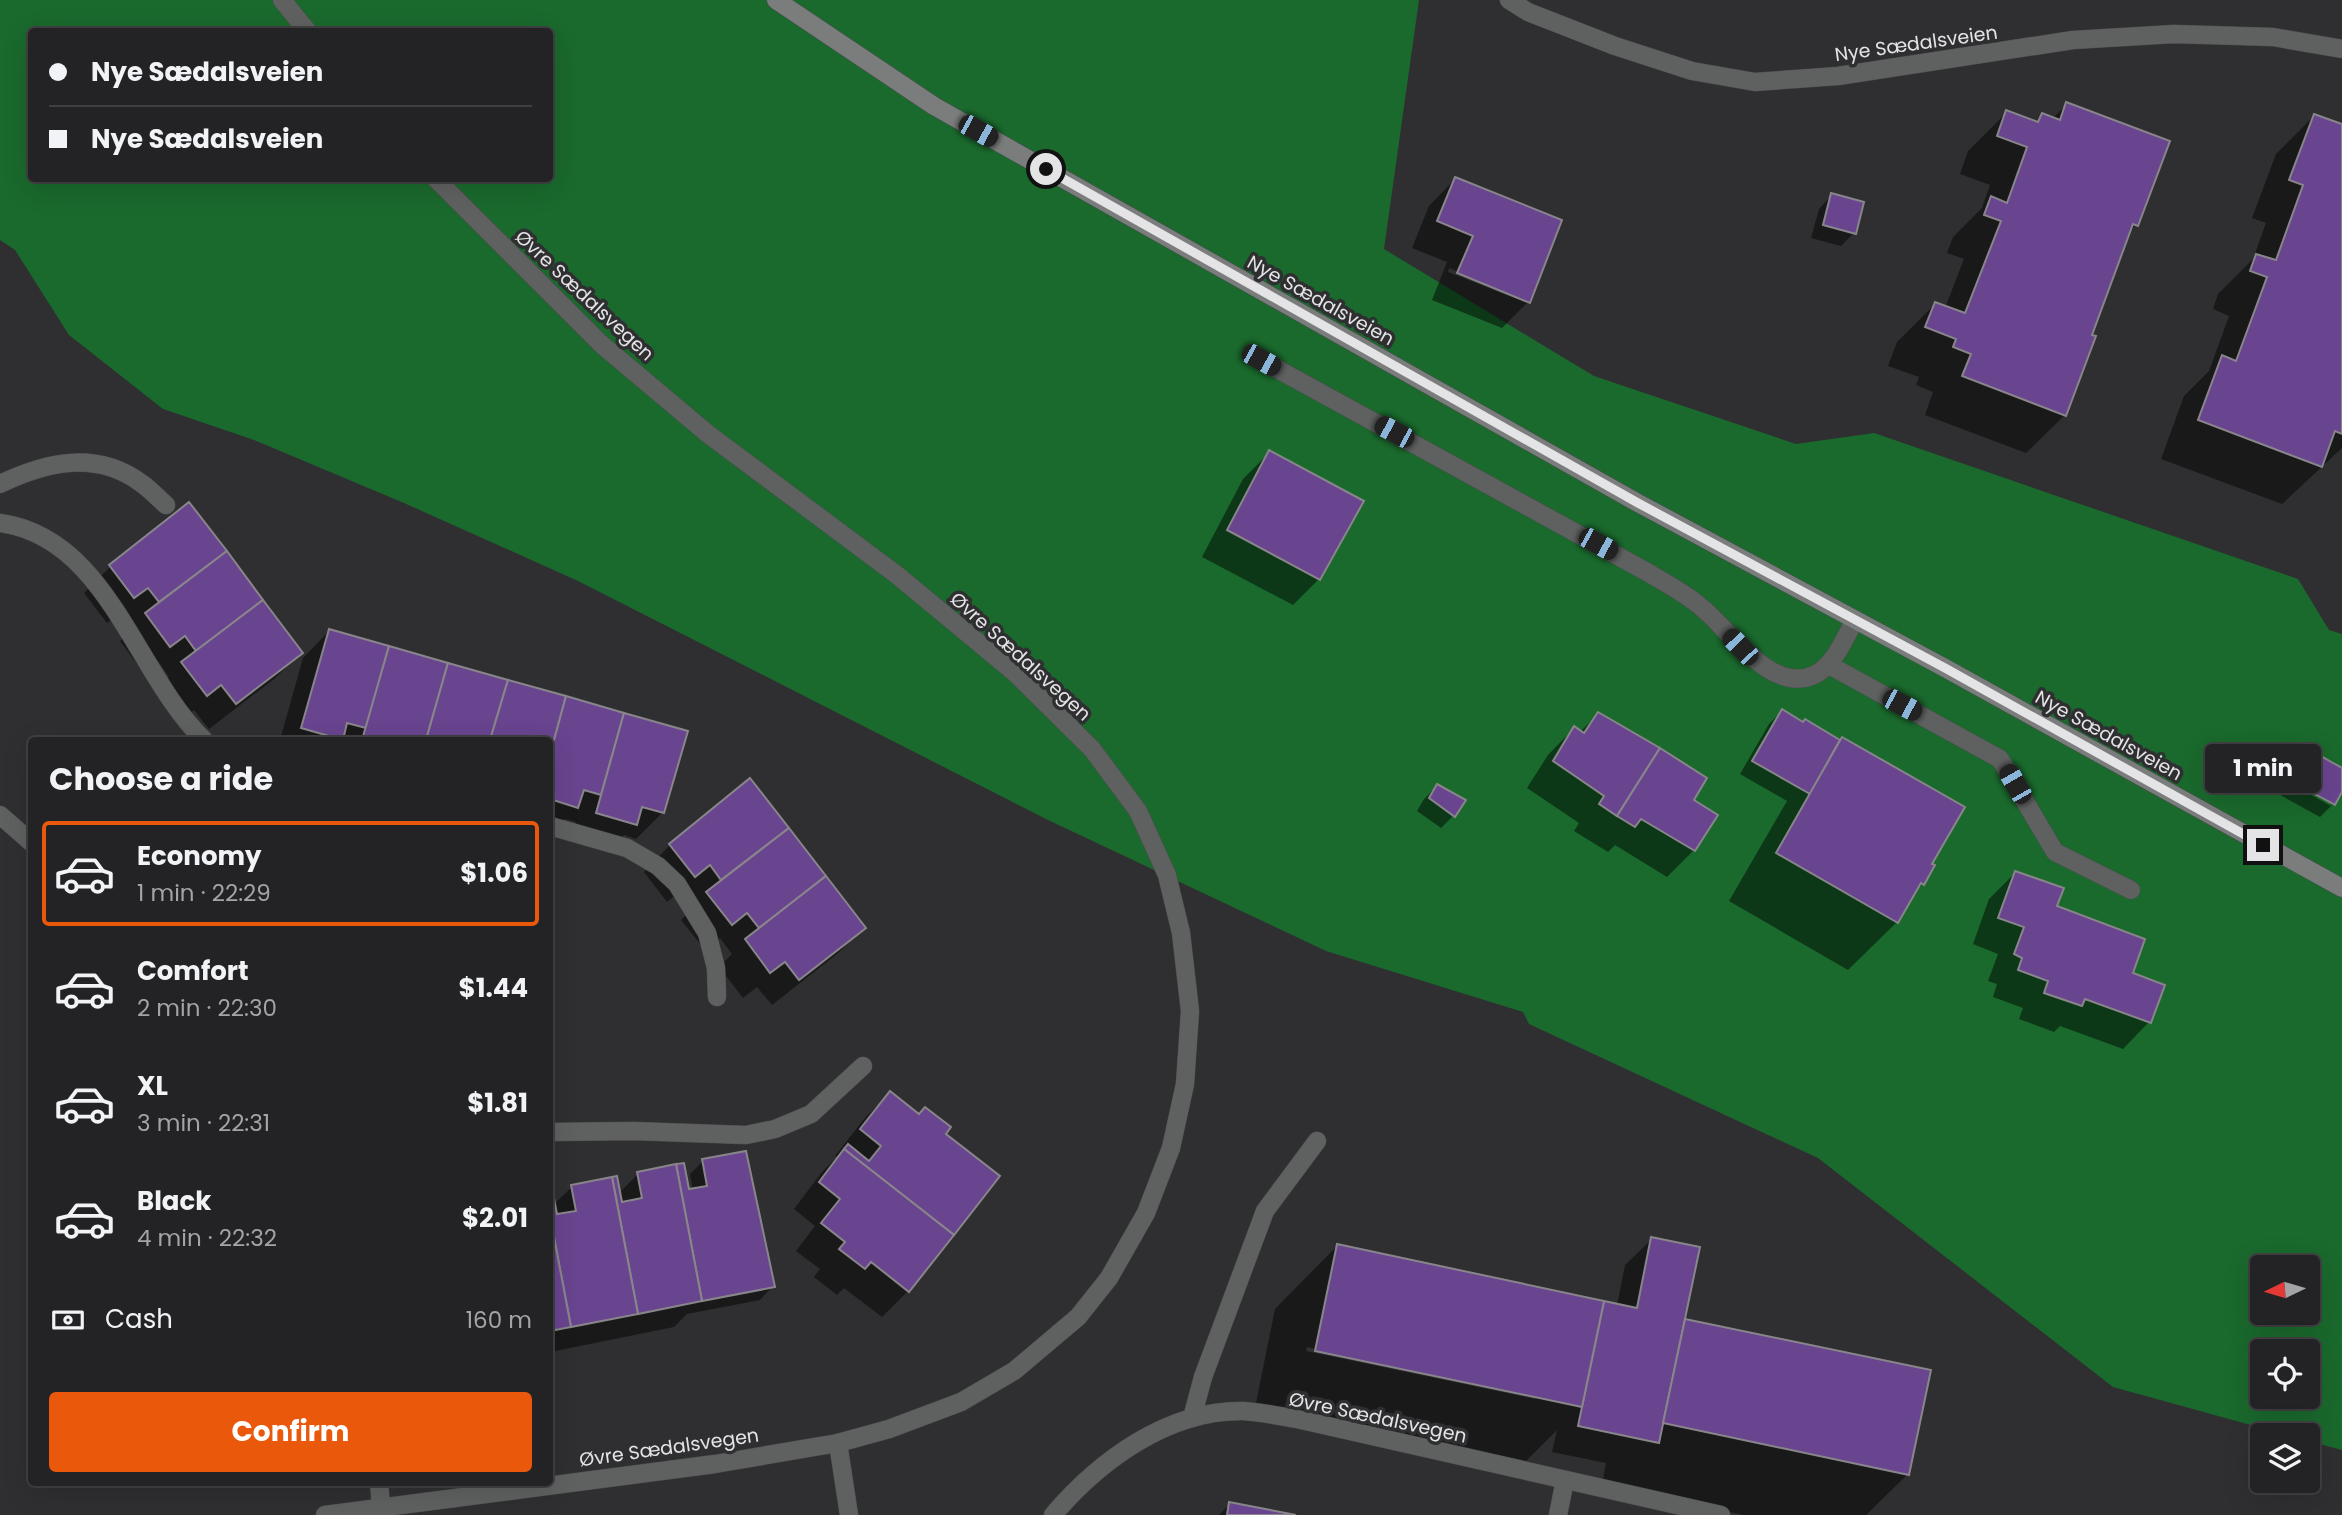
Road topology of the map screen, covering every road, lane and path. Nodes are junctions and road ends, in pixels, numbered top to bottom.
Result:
1 (282, 0) edge
2 (776, 0) edge
3 (1509, 0) edge
4 (305, 28) edge
5 (2342, 49) edge
6 (439, 182) edge
7 (1261, 360) dead end
8 (0, 484) edge
9 (166, 505) dead end
10 (0, 523) edge
11 (1855, 620) junction
12 (1829, 665) junction
13 (202, 737) edge
14 (0, 815) edge
15 (553, 827) edge
16 (28, 840) edge
17 (2340, 883) edge
18 (2131, 890) dead end
19 (718, 997) dead end
20 (863, 1066) dead end
21 (553, 1132) edge
22 (1317, 1141) dead end
23 (1192, 1418) junction
24 (838, 1443) junction
25 (1565, 1480) junction
26 (553, 1485) edge
27 (379, 1486) edge
28 (544, 1486) edge
29 (381, 1507) junction
30 (325, 1515) edge
31 (849, 1515) edge
32 (1053, 1515) edge
33 (1558, 1515) edge
34 (1721, 1515) edge

1 - 4 street
2 - 11 main road, Nye Sædalsveien
3 - 5 street, Nye Sædalsveien
6 - 24 street, Øvre Sædalsvegen
7 - 12 street
8 - 9 street
10 - 13 street
11 - 12 street
11 - 17 main road, Nye Sædalsveien
12 - 18 street
14 - 16 street
15 - 19 street
20 - 21 street
22 - 23 street
23 - 25 street, Øvre Sædalsvegen
23 - 32 street, Øvre Sædalsvegen
24 - 26 street, Øvre Sædalsvegen
24 - 31 street
25 - 33 street
25 - 34 street, Øvre Sædalsvegen
27 - 29 street
28 - 29 street, Øvre Sædalsvegen
29 - 30 street, Øvre Sædalsvegen

